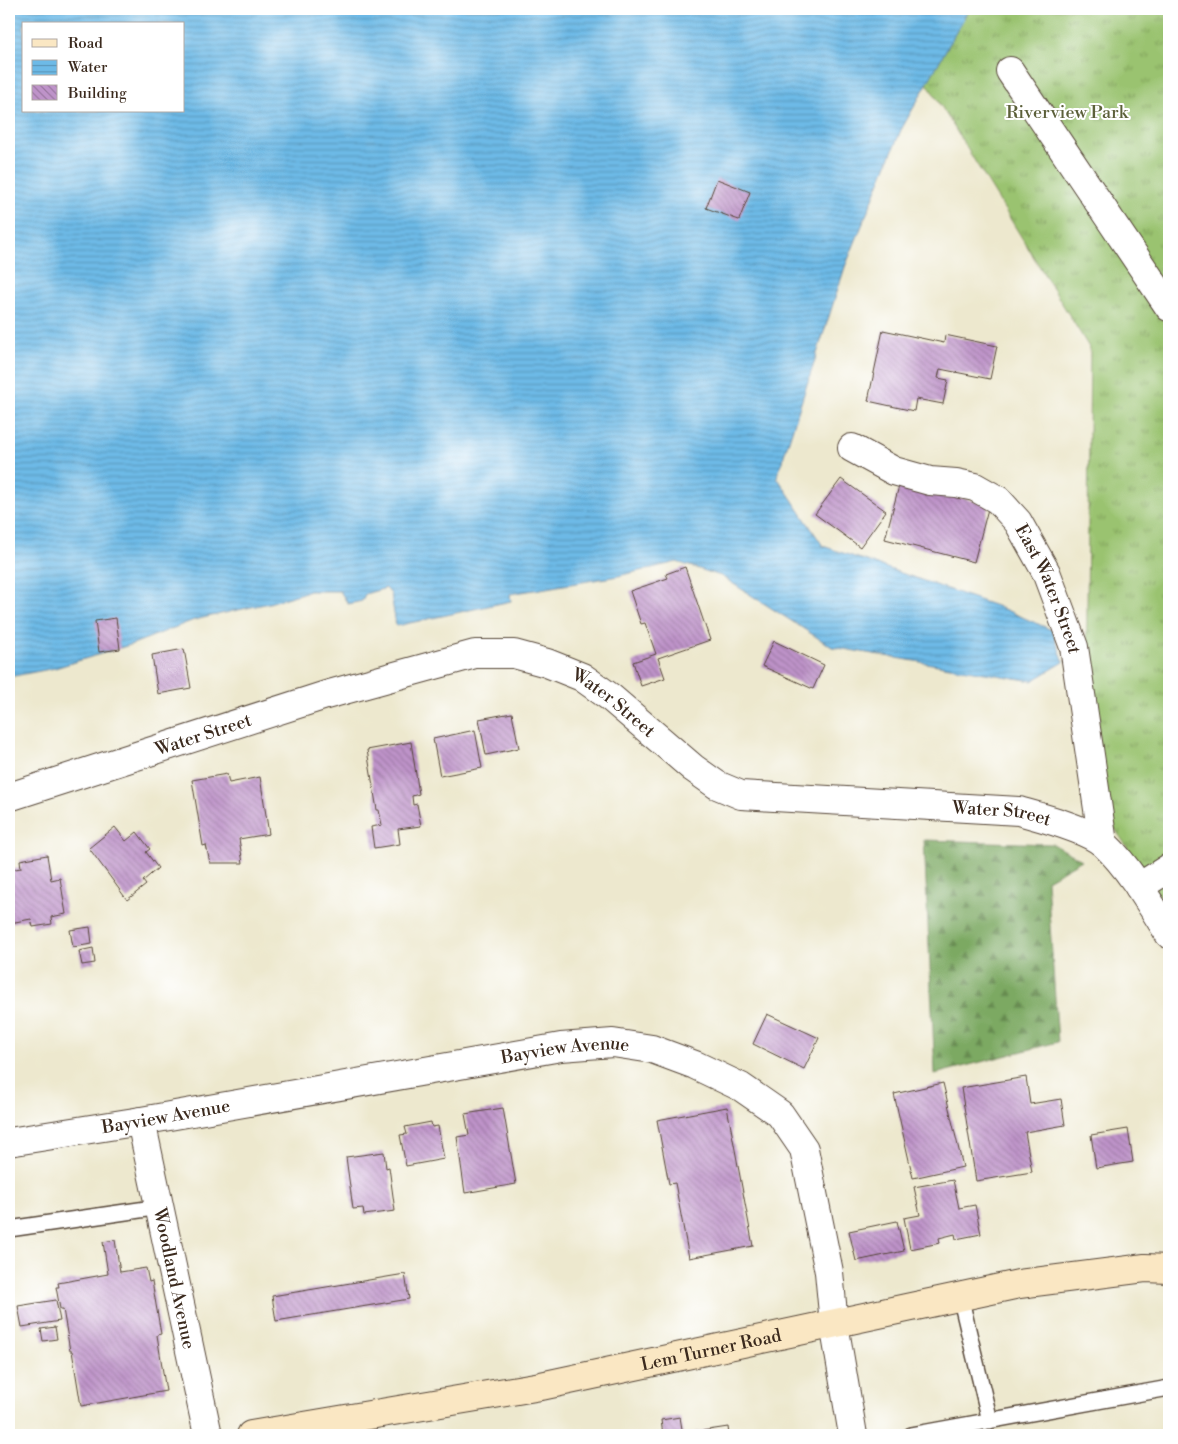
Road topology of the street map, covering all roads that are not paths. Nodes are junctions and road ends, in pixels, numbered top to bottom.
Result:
1 (1010, 70) dead end
2 (1169, 307) edge
3 (852, 448) dead end
4 (9, 797) edge
5 (1103, 843) junction
6 (1169, 868) edge
7 (1139, 887) junction
8 (1169, 934) edge
9 (142, 1121) junction
10 (9, 1142) edge
11 (160, 1207) junction
12 (9, 1229) edge
13 (1169, 1269) edge
14 (960, 1296) junction
15 (834, 1324) junction
16 (1169, 1388) edge
17 (990, 1421) junction
18 (208, 1435) edge
19 (251, 1435) edge
20 (853, 1435) edge
21 (911, 1435) edge

1 - 2 street
3 - 5 street, East Water Street
4 - 5 street, Water Street
5 - 7 street, Water Street
6 - 7 street
7 - 8 street, Water Street
9 - 10 street, Bayview Avenue
9 - 11 street, Woodland Avenue
9 - 15 street, Bayview Avenue
11 - 12 lane
11 - 18 street, Woodland Avenue
13 - 14 main road, Lem Turner Road
14 - 15 main road, Lem Turner Road
14 - 17 lane
15 - 19 main road, Lem Turner Road
15 - 20 street, Bayview Avenue
16 - 17 lane
17 - 21 lane

